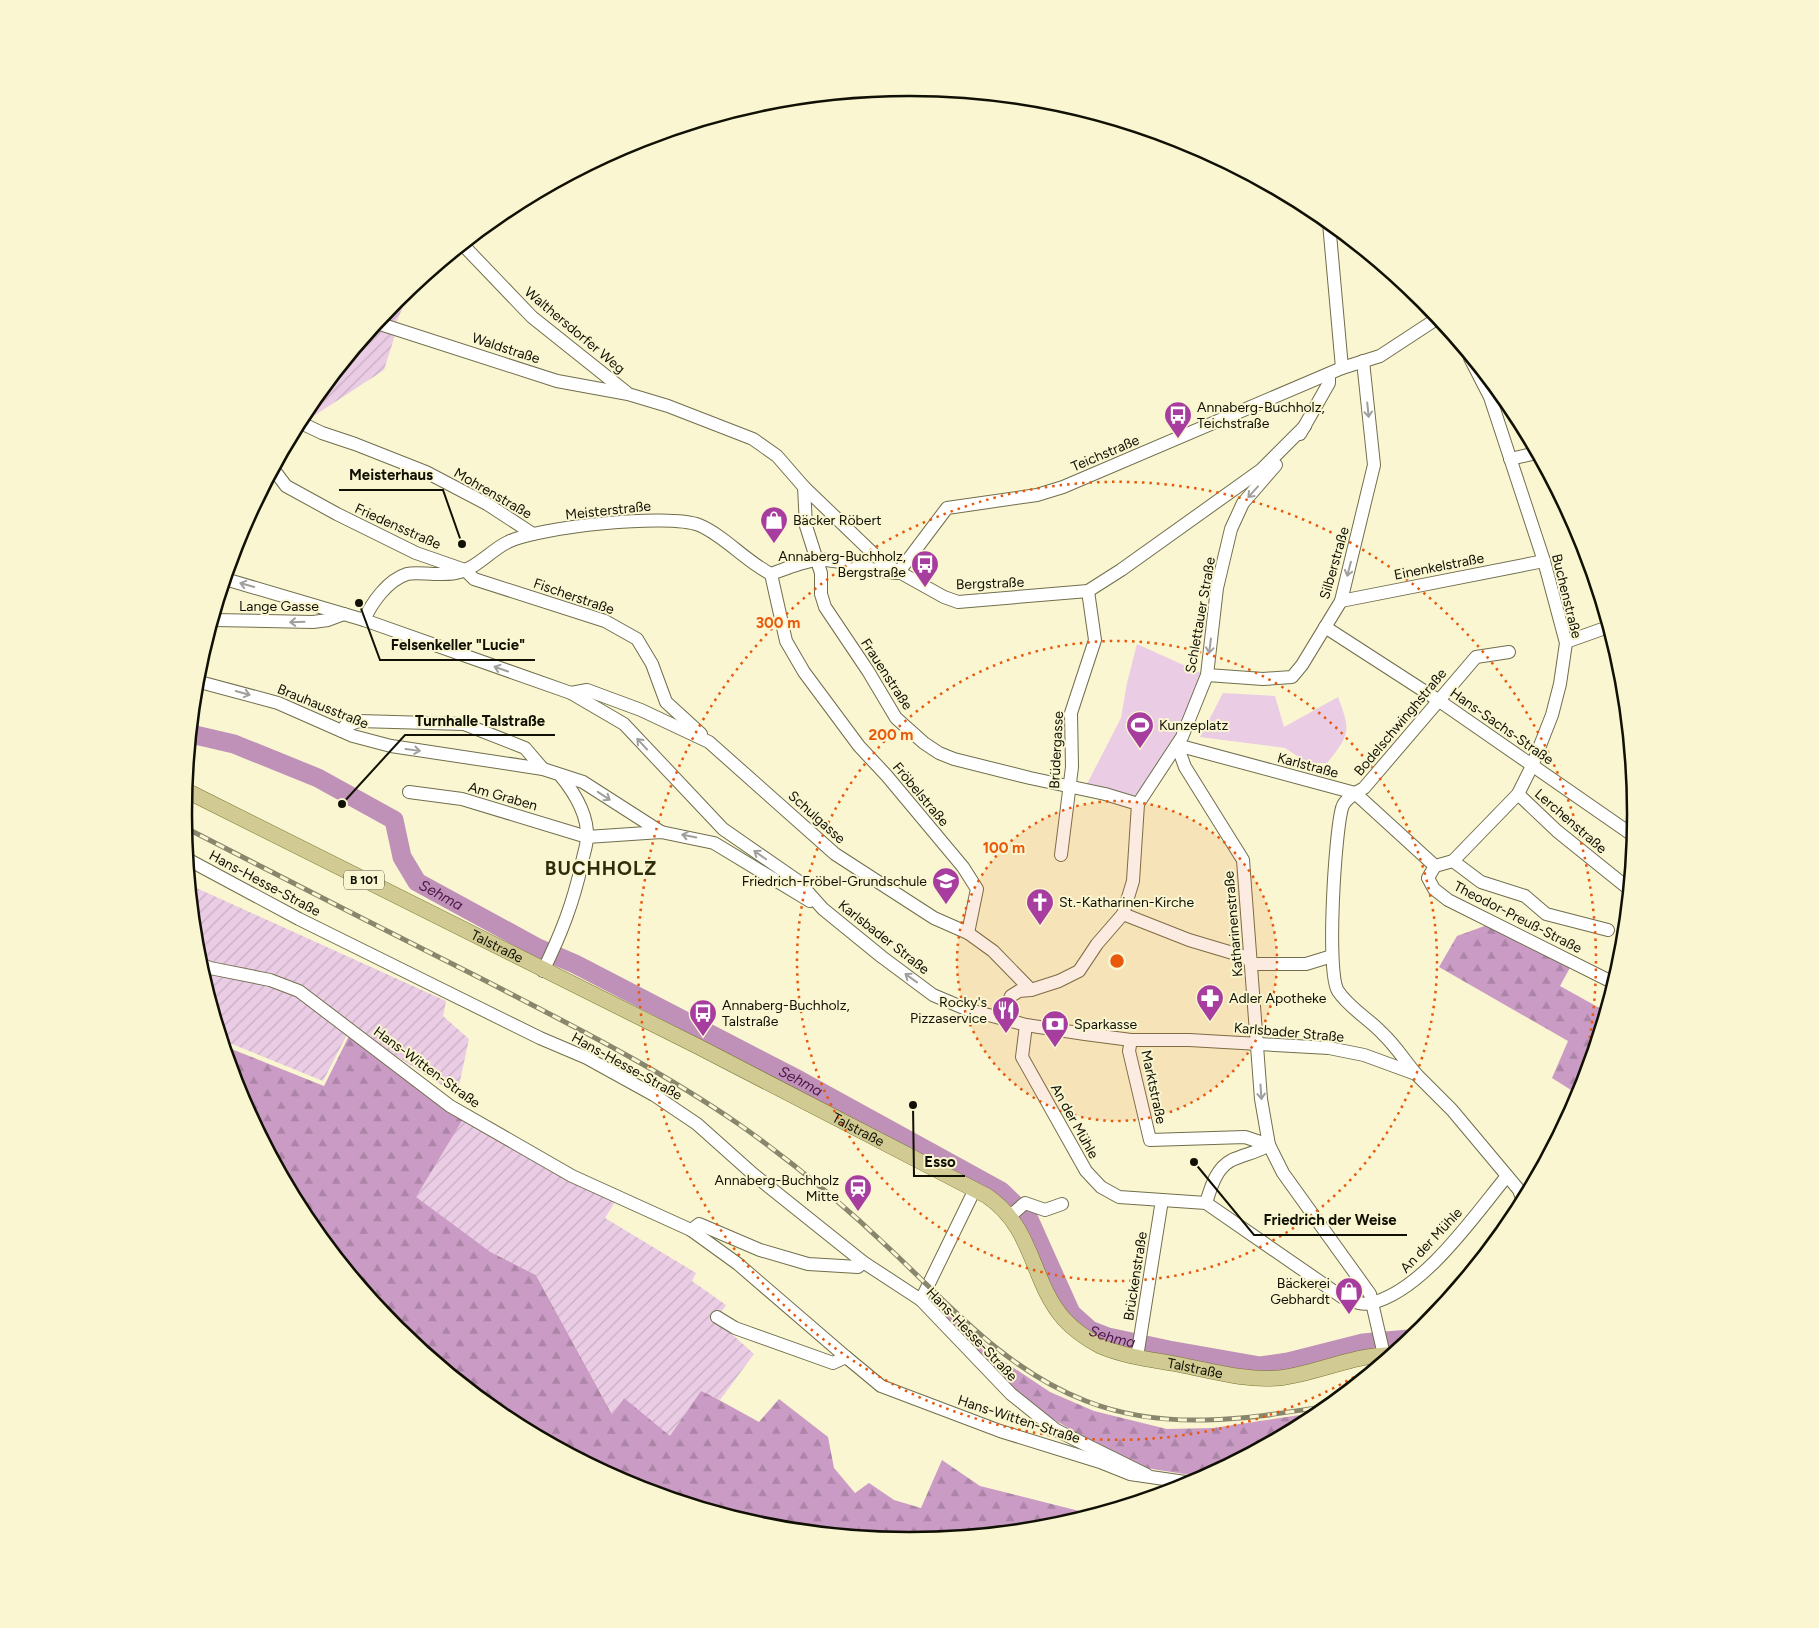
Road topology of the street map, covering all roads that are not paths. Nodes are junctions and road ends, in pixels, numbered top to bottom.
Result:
1 (1330, 233) edge
2 (467, 249) edge
3 (1432, 322) edge
4 (384, 325) edge
5 (1363, 361) junction
6 (1342, 368) junction
7 (1329, 374) junction
8 (1482, 381) edge
9 (628, 394) junction
10 (306, 426) edge
11 (1305, 426) junction
12 (1531, 454) edge
13 (1510, 459) junction
14 (278, 475) edge
15 (804, 486) junction
16 (533, 534) junction
17 (816, 560) junction
18 (1544, 561) junction
19 (465, 570) junction
20 (898, 573) junction
21 (770, 574) junction
22 (231, 581) edge
23 (1088, 592) junction
24 (1341, 601) junction
25 (344, 614) junction
26 (218, 620) edge
27 (364, 620) junction
28 (1325, 627) junction
29 (1603, 629) edge
30 (1566, 642) junction
31 (1509, 652) dead end
32 (1206, 675) junction
33 (204, 683) edge
34 (571, 693) junction
35 (1438, 700) junction
36 (342, 731) junction
37 (709, 742) junction
38 (1177, 746) junction
39 (1532, 766) junction
40 (543, 768) junction
41 (560, 775) junction
42 (1070, 786) junction
43 (409, 792) dead end
44 (1355, 793) junction
45 (192, 794) edge
46 (1518, 794) junction
47 (1138, 804) junction
48 (1627, 831) edge
49 (661, 832) junction
50 (587, 837) junction
51 (1061, 855) dead end
52 (1453, 861) junction
53 (193, 862) edge
54 (1436, 866) junction
55 (1623, 885) edge
56 (823, 909) junction
57 (1123, 914) junction
58 (1608, 930) dead end
59 (968, 934) junction
60 (1332, 956) junction
61 (1252, 964) junction
62 (544, 967) junction
63 (209, 968) edge
64 (1607, 980) edge
65 (1031, 990) junction
66 (1002, 1018) junction
67 (1026, 1025) junction
68 (1131, 1040) junction
69 (1258, 1043) junction
70 (1416, 1074) junction
71 (1269, 1145) junction
72 (1507, 1176) junction
73 (975, 1189) junction
74 (1520, 1191) edge
75 (1162, 1200) junction
76 (1206, 1202) junction
77 (1062, 1204) dead end
78 (1016, 1210) junction
79 (691, 1230) junction
80 (864, 1262) junction
81 (921, 1300) junction
82 (1371, 1303) junction
83 (717, 1317) dead end
84 (1386, 1352) edge
85 (1138, 1353) junction
86 (1383, 1354) edge
87 (846, 1357) junction
88 (1147, 1475) junction
89 (1177, 1480) edge

1 - 6 street
2 - 9 street, Walthersdorfer Weg
3 - 5 street, Teichstraße
4 - 9 street, Waldstraße
5 - 6 street, Teichstraße
5 -> 24 street, Silberstraße
6 - 7 street, Teichstraße
7 - 11 street, Schlettauer Straße
7 - 20 street, Teichstraße
8 - 13 street, Buchenstraße
9 - 15 street, Bergstraße
10 - 16 street, Mohrenstraße
11 - 23 street, Bergstraße
11 -> 32 street, Schlettauer Straße
12 - 13 street
13 - 18 street, Buchenstraße
14 - 19 street, Friedensstraße
15 - 17 street, Frauenstraße
15 - 20 street, Bergstraße
16 - 19 street, Meisterstraße
16 - 21 street, Meisterstraße
17 - 20 street
17 - 21 street
17 - 42 street, Frauenstraße
18 - 24 street, Einenkelstraße
18 - 30 street, Buchenstraße
19 - 27 street, Meisterstraße
19 - 37 street, Fischerstraße
20 - 23 street, Bergstraße
21 - 59 street, Fröbelstraße
25 -> 22 street, Karlsbader Straße
23 - 42 street, Brüdergasse
24 - 28 street, Silberstraße
25 -> 26 street, Lange Gasse
25 - 27 street, Karlsbader Straße
34 -> 27 street, Karlsbader Straße
28 - 32 street, Silberstraße
28 - 35 street, Hans-Sachs-Straße
29 - 30 street
30 - 39 street, Buchenstraße
31 - 35 street, Bodelschwinghstraße
32 - 38 street, Schlettauer Straße
33 -> 36 street, Brauhausstraße
34 - 37 street, Schulgasse
56 -> 34 street, Karlsbader Straße
35 - 39 street, Hans-Sachs-Straße
35 - 44 street, Bodelschwinghstraße
36 -> 40 street, Brauhausstraße
36 - 40 street
37 - 59 street, Schulgasse
38 - 44 street, Karlstraße
38 - 47 street, Schlettauer Straße
38 - 61 street, Katharinenstraße
39 - 46 street, Buchenstraße
39 - 48 street, Hans-Sachs-Straße
40 - 41 street, Brauhausstraße
41 -> 49 street, Brauhausstraße
41 - 50 street
42 - 47 street, Frauenstraße
42 - 51 street, Brüdergasse
43 - 50 street, Am Graben
44 - 54 street, Karlstraße
44 - 60 street, Bodelschwinghstraße
45 - 62 main road, Talstraße / B 101
46 - 52 street, Buchenstraße
46 - 55 street, Lerchenstraße
47 - 57 street
49 - 50 street
56 -> 49 street
50 - 62 street
52 - 54 street, Buchenstraße
52 - 58 street
53 - 80 street, Hans-Hesse-Straße
54 - 64 street, Theodor-Preuß-Straße
66 -> 56 street, Karlsbader Straße
57 - 61 street
57 - 65 street
59 - 65 street, Schulgasse
60 - 61 street
60 - 70 street, Bodelschwinghstraße
61 - 69 street, Katharinenstraße
62 - 73 main road, Talstraße / B 101
63 - 79 street, Hans-Witten-Straße
65 - 66 street
66 - 67 street, Karlsbader Straße
67 - 68 street, Karlsbader Straße
67 - 75 street, An der Mühle
68 - 69 street, Karlsbader Straße
68 - 71 street, Marktstraße
69 - 70 street, Karlsbader Straße
69 -> 71 street, Katharinenstraße
70 - 72 street, Karlsbader Straße
71 - 76 street
71 - 82 street, Katharinenstraße
72 - 74 street, Karlsbader Straße
72 - 82 street, An der Mühle
73 - 78 main road, Talstraße / B 101
73 - 81 street
75 - 76 street, An der Mühle
75 - 85 street, Brückenstraße
76 - 82 street
77 - 78 street
78 - 85 main road, Talstraße / B 101
79 - 80 street, Hans-Witten-Straße
79 - 87 street, Hans-Witten-Straße
80 - 81 street, Hans-Hesse-Straße
81 - 88 street, Hans-Hesse-Straße
82 - 84 street, Katharinenstraße
83 - 87 street
85 - 86 main road, Talstraße / B 101
87 - 88 street, Hans-Witten-Straße
88 - 89 street, Hans-Witten-Straße

